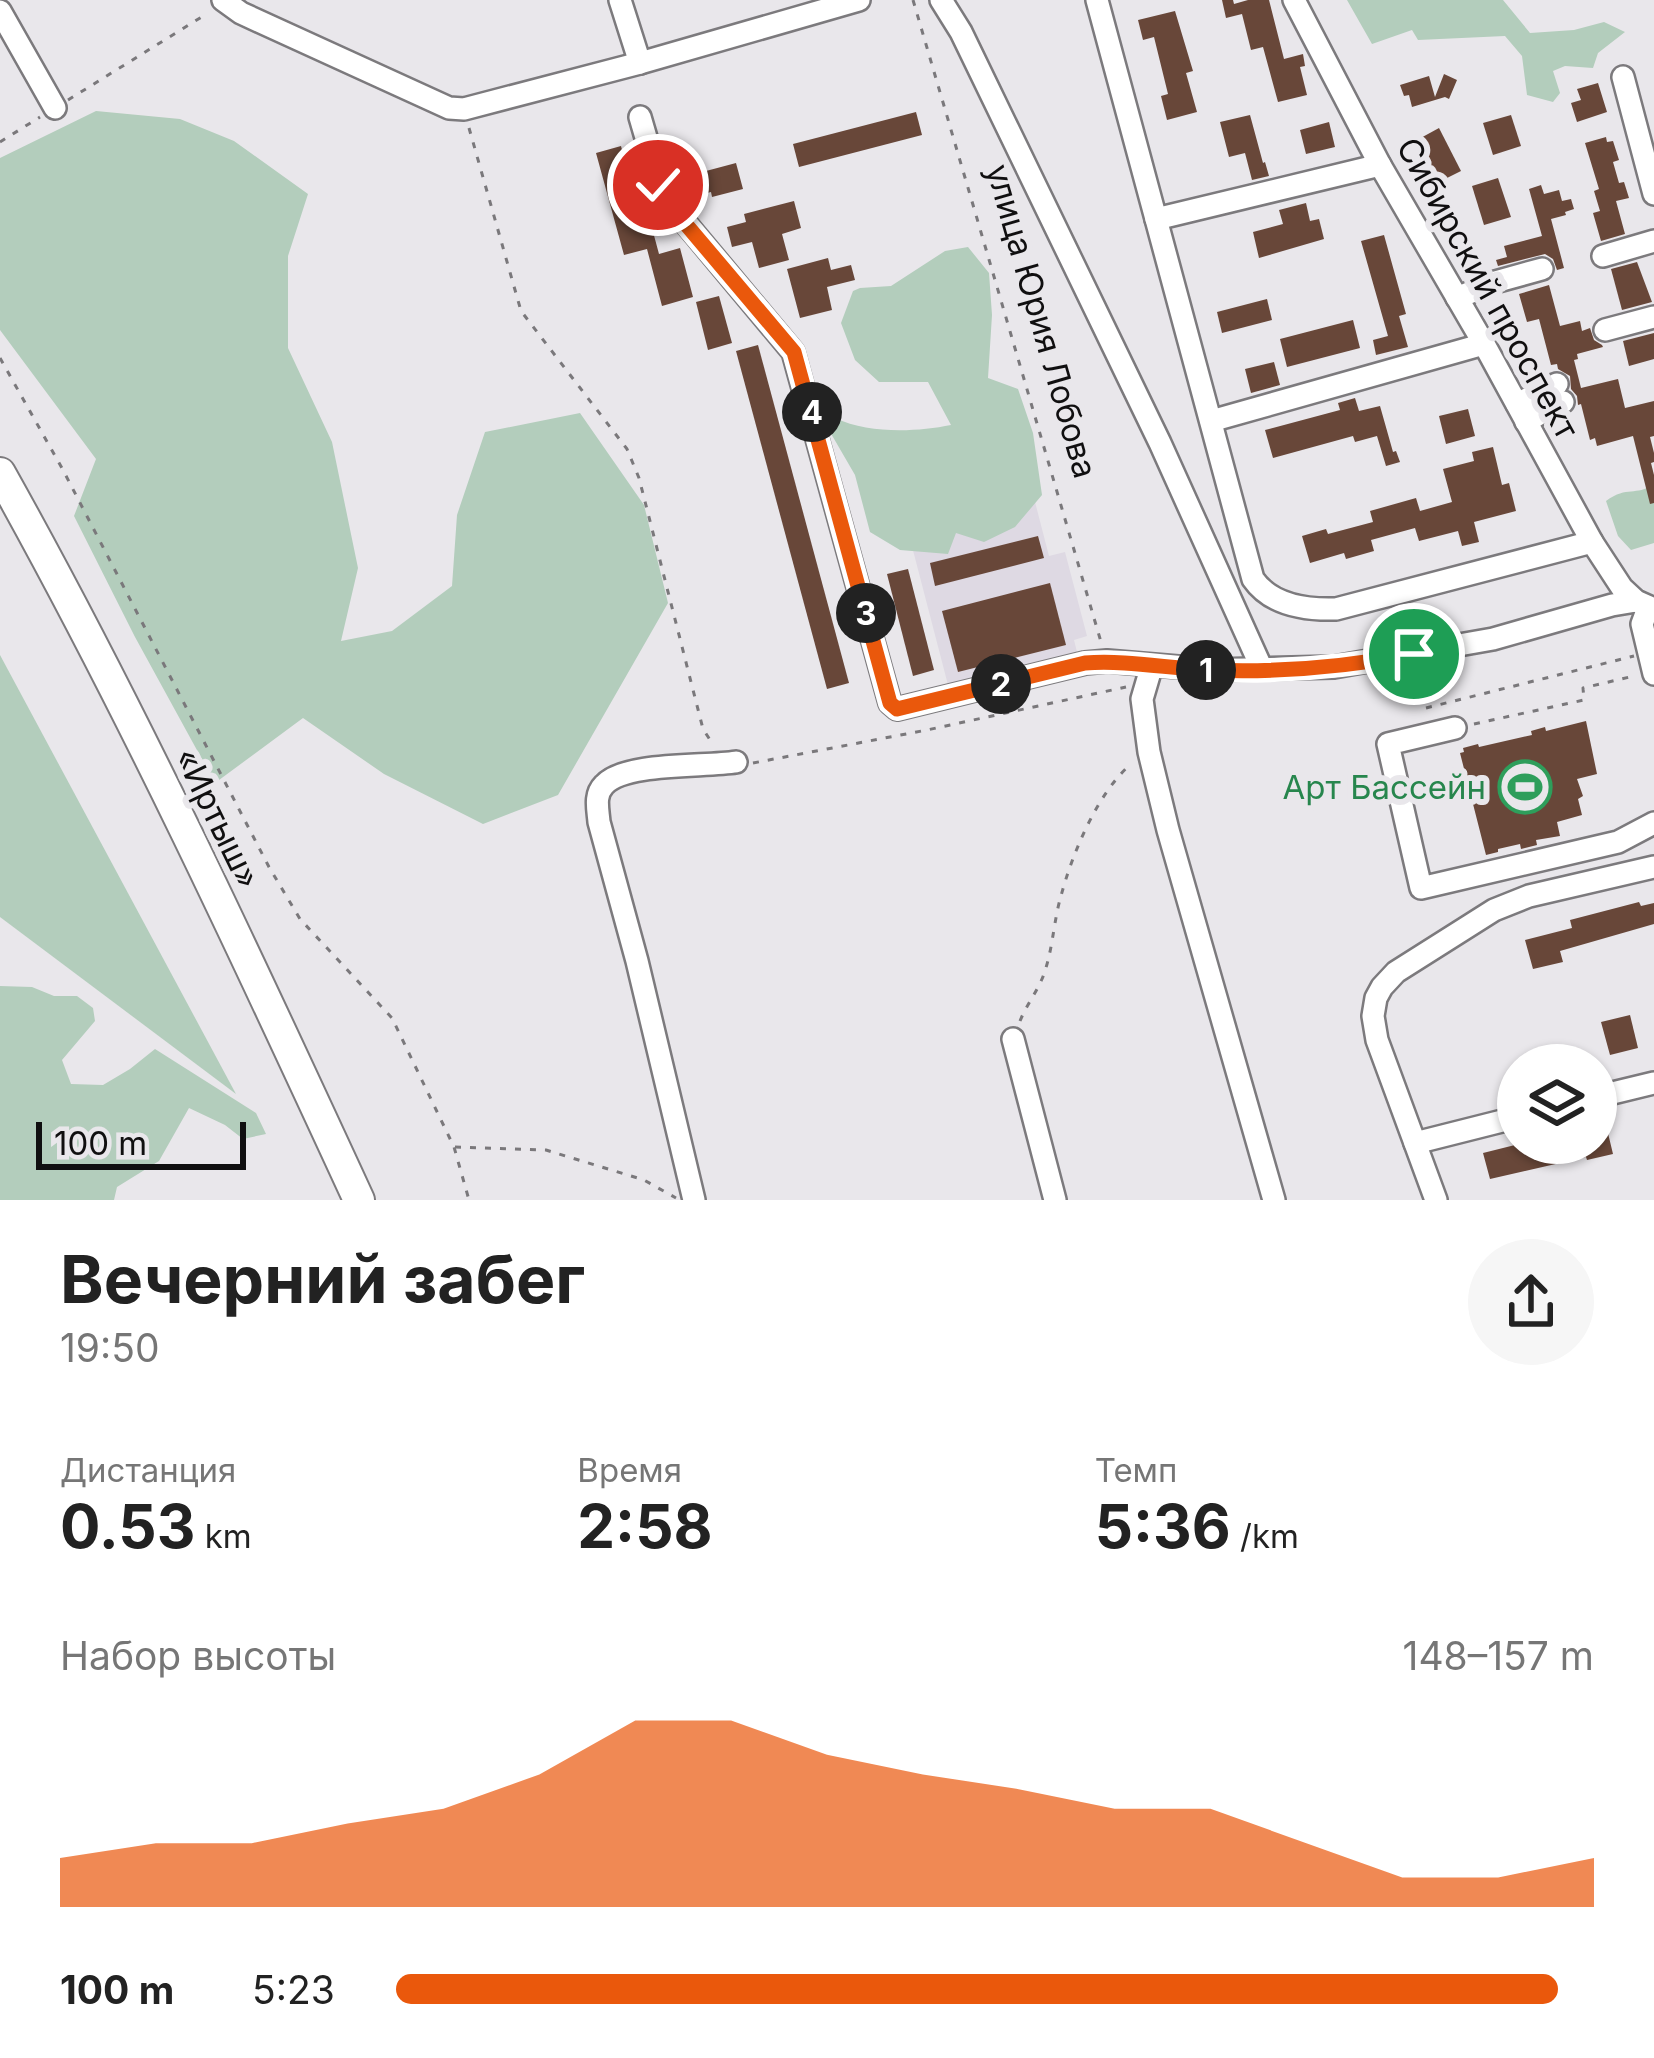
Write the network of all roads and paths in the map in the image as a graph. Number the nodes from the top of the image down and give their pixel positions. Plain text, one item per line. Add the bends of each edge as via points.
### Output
1 (620, 0) edge
2 (859, 0) edge
3 (913, 0) edge
4 (941, 0) edge
5 (1097, 0) edge
6 (1294, 0) edge
7 (224, 2) edge
8 (0, 11) edge
9 (640, 63) junction
10 (1623, 77) dead end
11 (55, 108) junction
12 (464, 109) junction
13 (640, 117) dead end
14 (0, 142) edge
15 (1380, 165) junction
16 (1654, 194) edge
17 (1156, 219) junction
18 (1654, 241) edge
19 (1603, 256) dead end
20 (1542, 269) dead end
21 (1457, 298) junction
22 (1654, 317) edge
23 (1605, 330) dead end
24 (1484, 344) junction
25 (0, 358) edge
26 (1560, 393) dead end
27 (1521, 413) junction
28 (1210, 421) junction
29 (0, 473) edge
30 (1592, 542) junction
31 (1646, 606) edge
32 (1107, 661) junction
33 (1262, 669) junction
34 (1149, 674) junction
35 (1654, 674) edge
36 (1426, 708) dead end
37 (1455, 728) joint
38 (1149, 752) junction
39 (727, 757) junction
40 (1654, 823) edge
41 (1654, 867) edge
42 (1013, 1039) joint
43 (1654, 1083) edge
44 (1617, 1092) edge
45 (1497, 1122) edge
46 (1415, 1143) junction
47 (454, 1147) junction
48 (359, 1200) edge
49 (469, 1200) edge
50 (679, 1200) edge
51 (694, 1200) edge
52 (1055, 1200) edge
53 (1274, 1200) edge
54 (1436, 1200) edge

1 - 9 street
2 - 9 street
3 - 32 path, улица Юрия Лобова
4 - 33 street
5 - 17 street
6 - 15 street, Сибирский проспект
7 - 11 path
7 - 12 street
8 - 11 street
9 - 12 street
10 - 16 street
11 - 14 path
12 - 39 path via 521,311 627,449 639,478 704,729
13 - 32 street via 662,196 794,352 890,703 909,707
15 - 17 street
15 - 21 street, Сибирский проспект
17 - 28 street
18 - 19 street
20 - 21 street
21 - 24 street, Сибирский проспект
22 - 23 street
24 - 27 street, Сибирский проспект
24 - 28 street
25 - 47 path via 269,867 300,919 392,1018
26 - 27 street
27 - 30 street, Сибирский проспект
28 - 30 street via 1253,579 1284,602 1336,609
29 - 48 highway, «Иртыш» via 207,873
30 - 31 street, Сибирский проспект via 1622,588
31 - 33 street via 1612,605 1377,661
31 - 35 street via 1642,624
32 - 34 street
33 - 34 street
34 - 38 street via 1142,713
34 - 39 path via 783,759 750,764
36 - 37 path via 1639,654 1638,675 1583,688 1584,700
37 - 40 street via 1388,744 1421,888 1618,842
38 - 42 path via 1116,777 1094,814 1060,896 1042,980
38 - 53 street
39 - 51 street via 707,766 622,772 596,799
41 - 46 street via 1528,896 1396,972 1373,1016
42 - 52 street
43 - 44 street
45 - 46 street
46 - 54 street
47 - 49 path
47 - 50 path via 545,1150 644,1180

